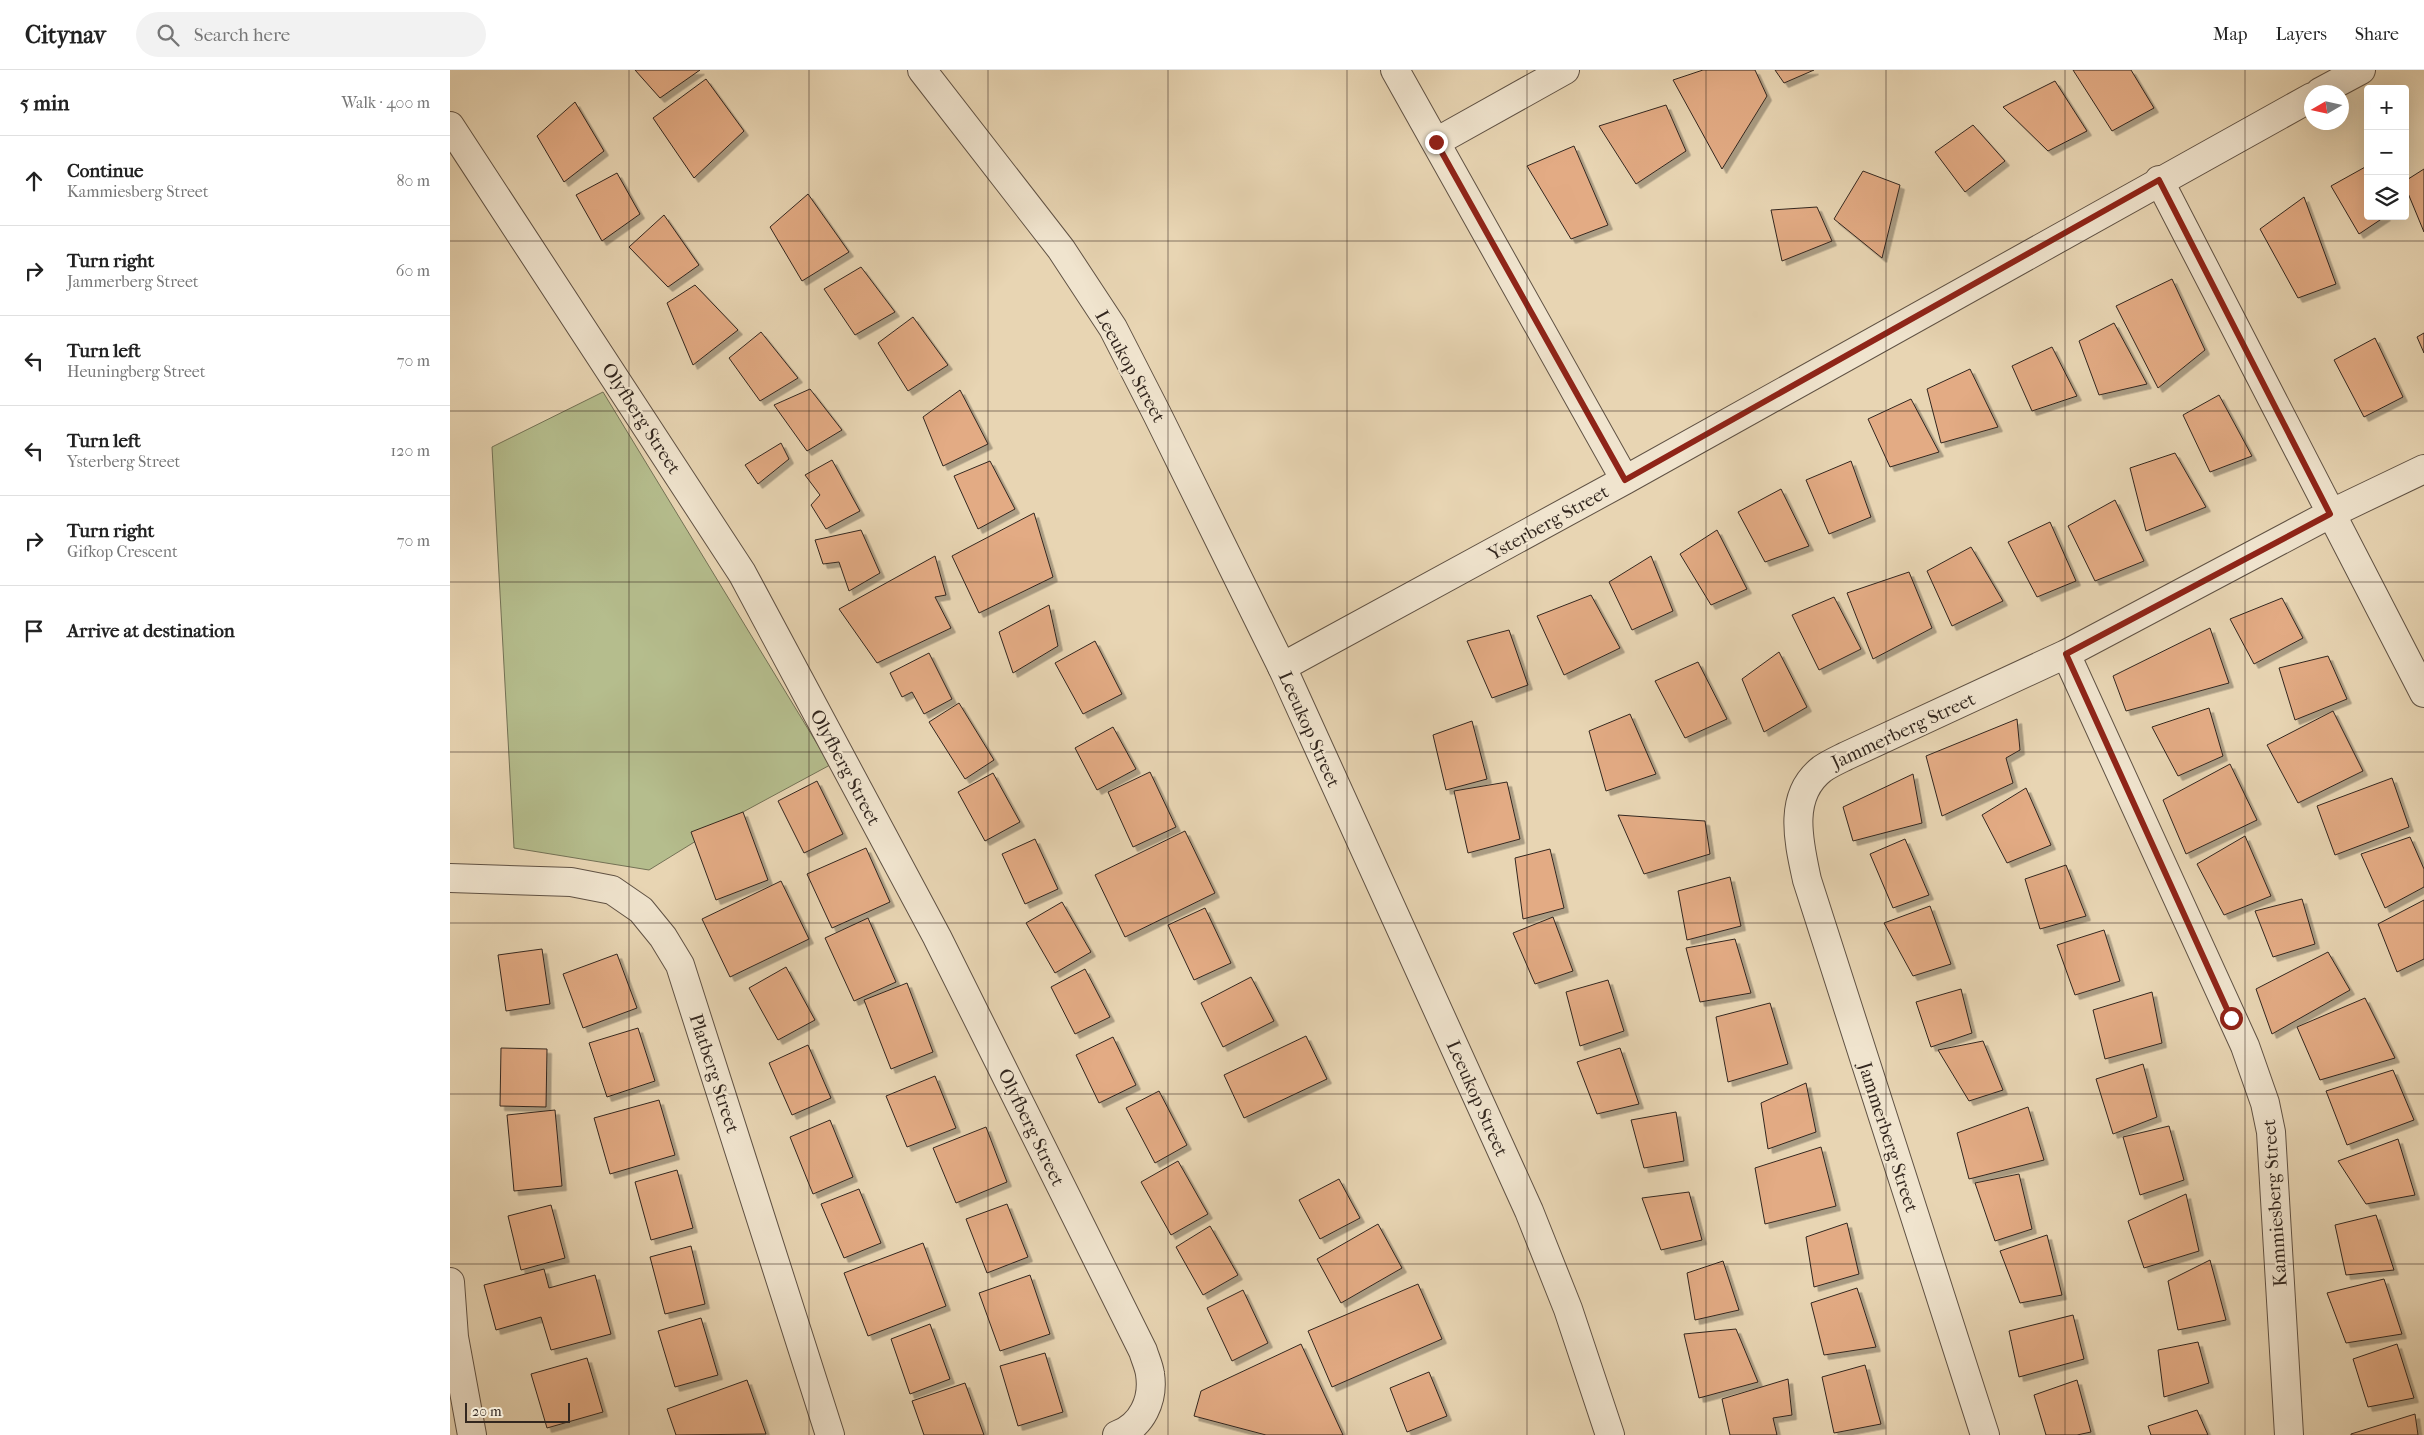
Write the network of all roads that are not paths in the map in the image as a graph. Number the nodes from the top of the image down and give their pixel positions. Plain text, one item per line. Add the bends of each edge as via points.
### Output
1 (922, 70) edge
2 (1395, 70) edge
3 (1565, 70) edge
4 (2361, 70) edge
5 (2333, 85) edge
6 (2304, 101) edge
7 (453, 139) edge
8 (1436, 142) junction
9 (2159, 180) junction
10 (2424, 469) edge
11 (1625, 480) junction
12 (2330, 514) junction
13 (2066, 654) junction
14 (1282, 666) junction
15 (2424, 694) edge
16 (450, 878) edge
17 (450, 1282) edge
18 (472, 1435) edge
19 (830, 1435) edge
20 (1117, 1435) edge
21 (1610, 1435) edge
22 (1985, 1435) edge
23 (2289, 1435) edge

1 - 14 street, Leeukop Street via 1062,249 1112,328
2 - 8 street
3 - 8 street
4 - 5 street
6 - 9 street, Ysterberg Street
7 - 20 street, Olyfberg Street via 742,573 937,937 1143,1351 1150,1374 1150,1392 1144,1413 1131,1430
8 - 11 street
9 - 11 street, Ysterberg Street
9 - 12 street
10 - 12 street, Jammerberg Street
11 - 14 street, Ysterberg Street
12 - 13 street, Jammerberg Street
12 - 15 street
13 - 22 street, Jammerberg Street via 1822,768 1809,782 1799,806 1798,839 1807,880
13 - 23 street, Kammiesberg Street via 2245,1046 2265,1103 2271,1132
14 - 21 street, Leeukop Street via 1543,1244
16 - 19 street, Platberg Street via 571,882 612,890 642,910 663,937 680,965
17 - 18 street via 454,1337

